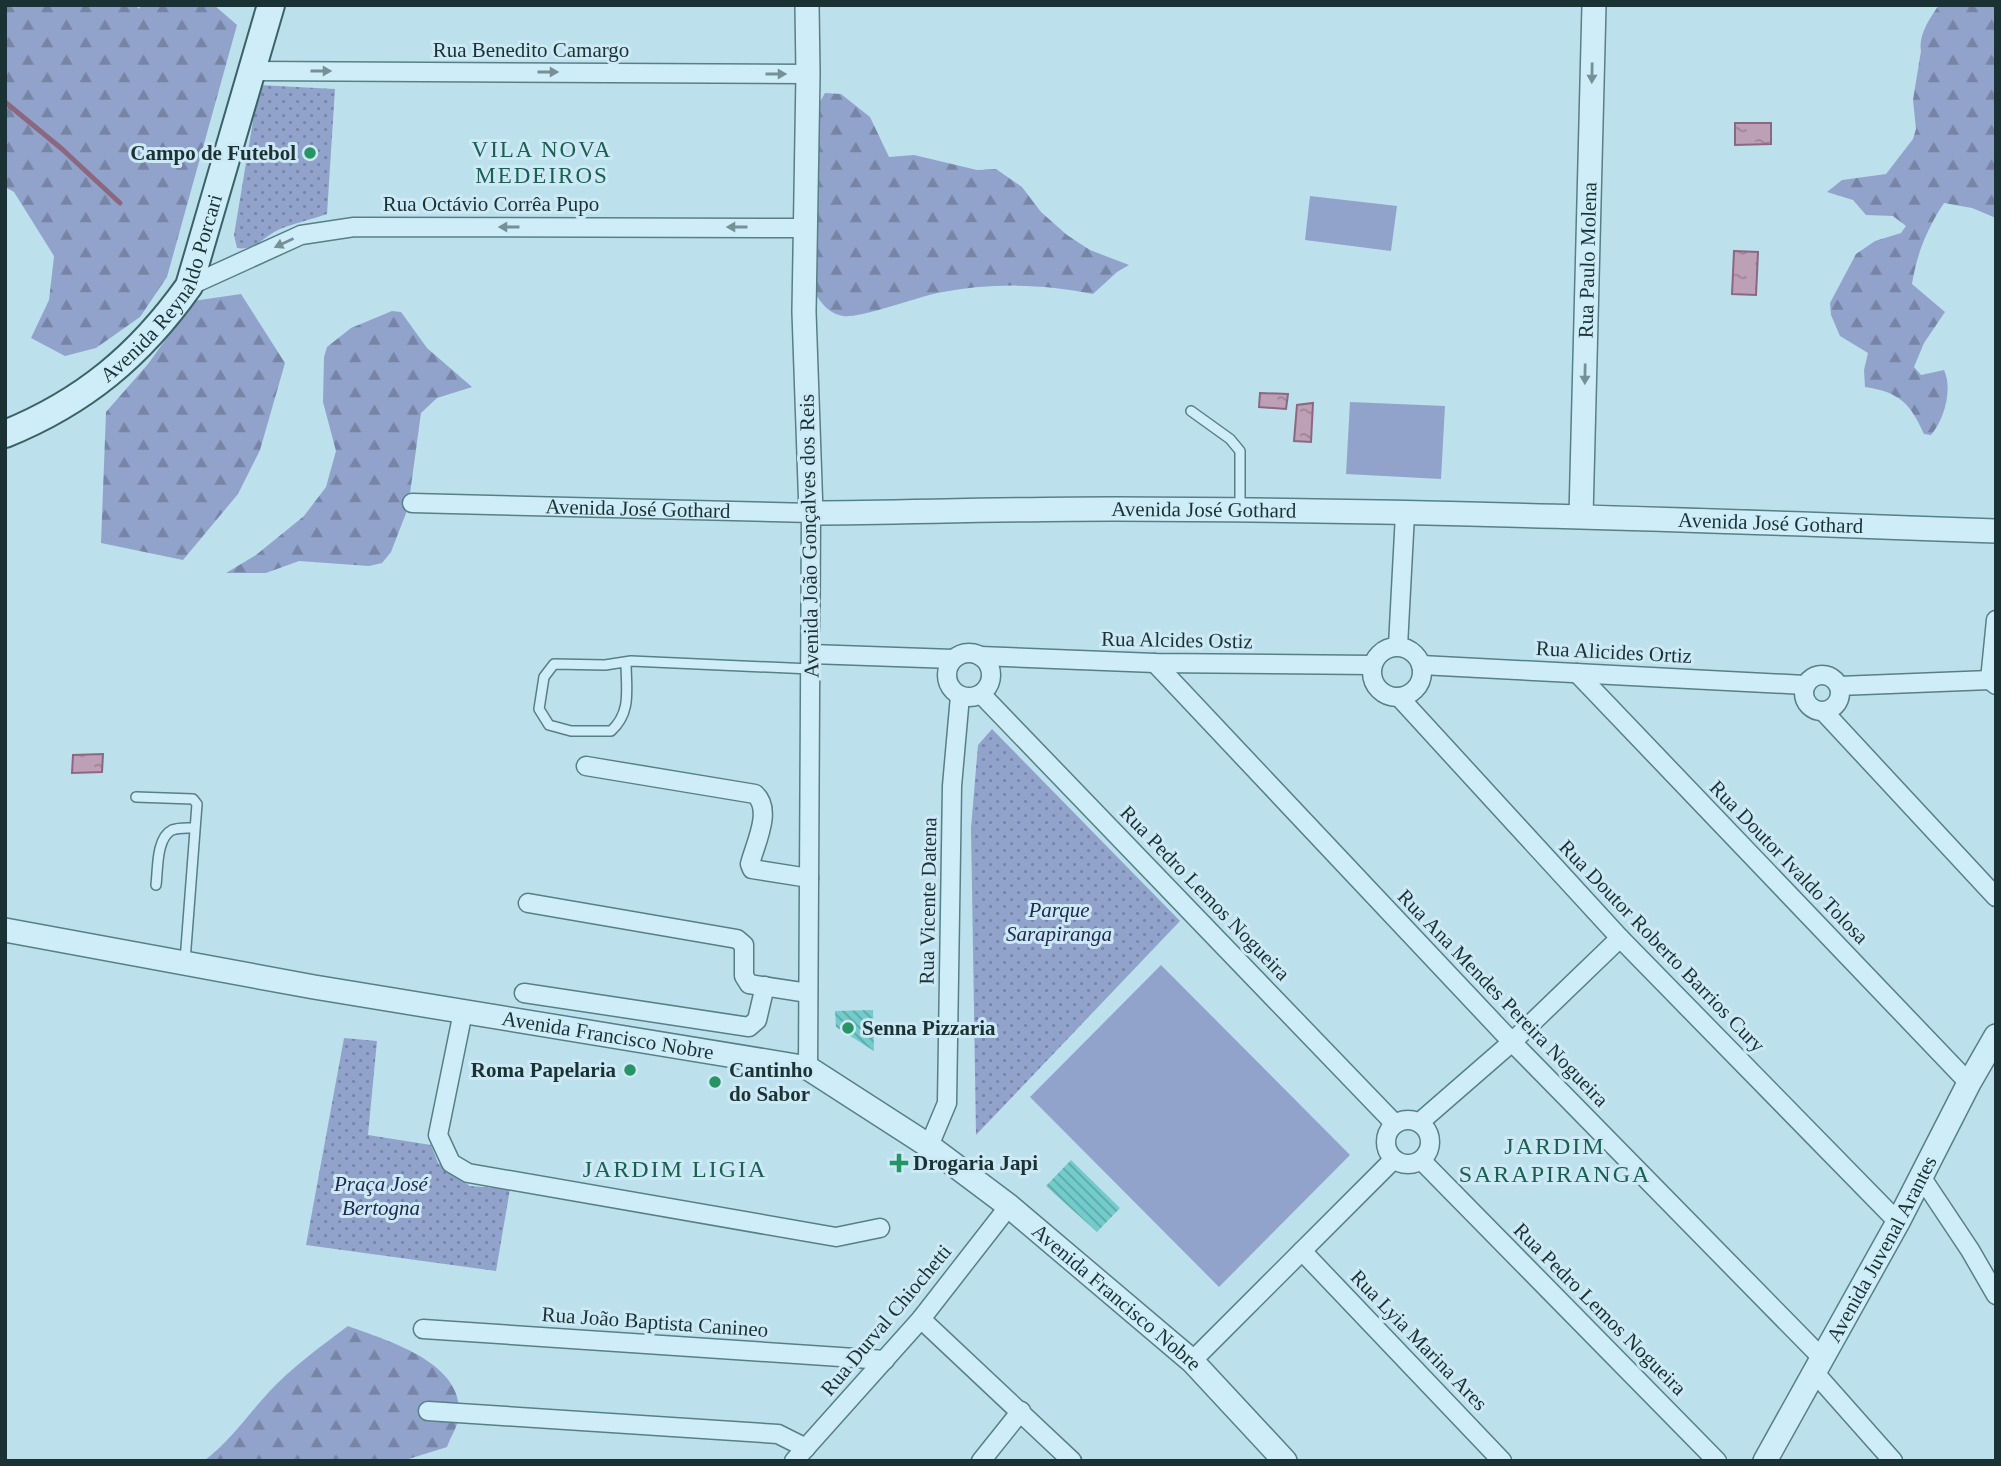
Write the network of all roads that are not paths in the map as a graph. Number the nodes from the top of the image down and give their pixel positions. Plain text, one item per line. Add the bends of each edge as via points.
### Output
1 (271, 5) edge
2 (807, 5) edge
3 (1594, 5) edge
4 (253, 71) junction
5 (808, 74) junction
6 (805, 228) junction
7 (190, 286) junction
8 (1191, 411) dead end
9 (5, 434) edge
10 (412, 503) dead end
11 (1240, 511) junction
12 (811, 513) junction
13 (1405, 514) junction
14 (1581, 516) junction
15 (1996, 531) edge
16 (1996, 620) edge
17 (1398, 646) junction
18 (981, 656) junction
19 (953, 659) junction
20 (626, 662) junction
21 (811, 662) junction
22 (1155, 663) junction
23 (1372, 665) junction
24 (1421, 665) junction
25 (1577, 673) junction
26 (1993, 682) edge
27 (1805, 685) junction
28 (1839, 686) junction
29 (981, 694) junction
30 (960, 696) junction
31 (1399, 697) junction
32 (1824, 712) junction
33 (586, 766) dead end
34 (136, 797) dead end
35 (195, 828) junction
36 (809, 878) junction
37 (156, 885) dead end
38 (1996, 897) edge
39 (528, 903) dead end
40 (5, 930) edge
41 (1619, 938) junction
42 (185, 963) junction
43 (765, 986) junction
44 (524, 993) dead end
45 (808, 993) junction
46 (463, 1012) junction
47 (1996, 1036) edge
48 (1512, 1042) junction
49 (808, 1068) junction
50 (1969, 1083) junction
51 (1420, 1122) junction
52 (1395, 1124) junction
53 (929, 1146) junction
54 (1394, 1159) junction
55 (1421, 1160) junction
56 (1922, 1178) junction
57 (1009, 1206) junction
58 (1898, 1222) junction
59 (880, 1228) dead end
60 (1303, 1251) junction
61 (1996, 1295) edge
62 (921, 1319) junction
63 (423, 1329) dead end
64 (885, 1360) junction
65 (1192, 1362) junction
66 (1819, 1366) junction
67 (428, 1411) dead end
68 (1021, 1411) junction
69 (800, 1454) edge
70 (981, 1461) edge
71 (1072, 1461) edge
72 (1285, 1461) edge
73 (1502, 1461) edge
74 (1717, 1461) edge
75 (1765, 1461) edge
76 (1893, 1461) edge

1 - 4 main road, Avenida Reynaldo Porcari
2 - 5 street, Avenida João Gonçalves dos Reis
3 -> 14 street, Rua Paulo Molena
4 -> 5 street, Rua Benedito Camargo
4 - 7 main road, Avenida Reynaldo Porcari
5 - 6 street, Avenida João Gonçalves dos Reis
6 -> 7 street, Rua Octávio Corrêa Pupo via 354,227 301,235
6 - 12 street, Avenida João Gonçalves dos Reis
7 - 9 main road, Avenida Reynaldo Porcari via 163,323 87,392
8 - 11 lane via 1230,439 1240,452
10 - 12 street, Avenida José Gothard
11 - 12 street, Avenida José Gothard
11 - 13 street, Avenida José Gothard
12 - 21 street, Avenida João Gonçalves dos Reis
13 - 14 street, Avenida José Gothard
13 - 17 street
14 - 15 street, Avenida José Gothard
16 - 26 street
17 - 23 street via 1382,651
17 - 24 street via 1413,652
18 - 19 street via 967,653
18 - 22 street, Rua Alcides Ostiz
18 - 29 street via 991,675
19 - 21 street
19 - 30 street via 946,679
20 - 20 lane via 554,664 544,677 539,709 550,724 571,731 611,731 626,709
20 - 21 lane
21 - 36 street, Avenida João Gonçalves dos Reis
22 - 23 street, Rua Alcides Ostiz
22 - 48 street, Rua Ana Mendes Pereira Nogueira
23 - 31 street via 1378,688
24 - 25 street, Rua Alicides Ortiz
24 - 31 street via 1420,682
25 - 27 street, Rua Alicides Ortiz
25 - 50 street, Rua Doutor Ivaldo Tolosa
26 - 28 street
27 - 28 street via 1814,676 1826,675
27 - 32 street via 1806,702
28 - 32 street via 1838,702
29 - 30 street
29 - 52 street, Rua Pedro Lemos Nogueira
30 - 53 street, Rua Vicente Datena via 952,786 947,1103
31 - 41 street, Rua Doutor Roberto Barrios Cury
32 - 38 street
33 - 36 street via 755,794 764,810 752,869
34 - 35 lane via 193,799 197,804
35 - 37 lane via 167,835
35 - 42 lane
36 - 45 street, Avenida João Gonçalves dos Reis
39 - 43 street via 737,939 744,945 744,976 749,984
40 - 42 street, Avenida Francisco Nobre
41 - 48 street
41 - 58 street, Rua Doutor Roberto Barrios Cury
42 - 46 street, Avenida Francisco Nobre
43 - 44 street via 757,1020 749,1027
43 - 45 street
45 - 49 street, Avenida João Gonçalves dos Reis
46 - 49 street, Avenida Francisco Nobre
46 - 59 street via 438,1135 451,1163 468,1173 836,1237
47 - 50 street, Avenida Juvenal Arantes
48 - 51 street
48 - 66 street, Rua Ana Mendes Pereira Nogueira
49 - 53 street, Avenida Francisco Nobre
50 - 56 street, Avenida Juvenal Arantes
51 - 52 street via 1405,1119
51 - 55 street via 1430,1141
52 - 54 street via 1386,1139
53 - 57 street, Avenida Francisco Nobre
54 - 55 street via 1407,1164
54 - 60 street
55 - 74 street, Rua Pedro Lemos Nogueira
56 - 58 street, Avenida Juvenal Arantes
56 - 61 street
57 - 62 street, Rua Durval Chiochetti
57 - 65 street, Avenida Francisco Nobre
58 - 66 street, Avenida Juvenal Arantes
60 - 65 street
60 - 73 street, Rua Lyia Marina Ares
62 - 64 street, Rua Durval Chiochetti
62 - 68 street
63 - 64 street, Rua João Baptista Canineo
64 - 69 street, Rua Durval Chiochetti
65 - 72 street, Avenida Francisco Nobre
66 - 75 street, Avenida Juvenal Arantes
66 - 76 street, Rua Ana Mendes Pereira Nogueira
67 - 69 street via 778,1434
68 - 70 street
68 - 71 street

